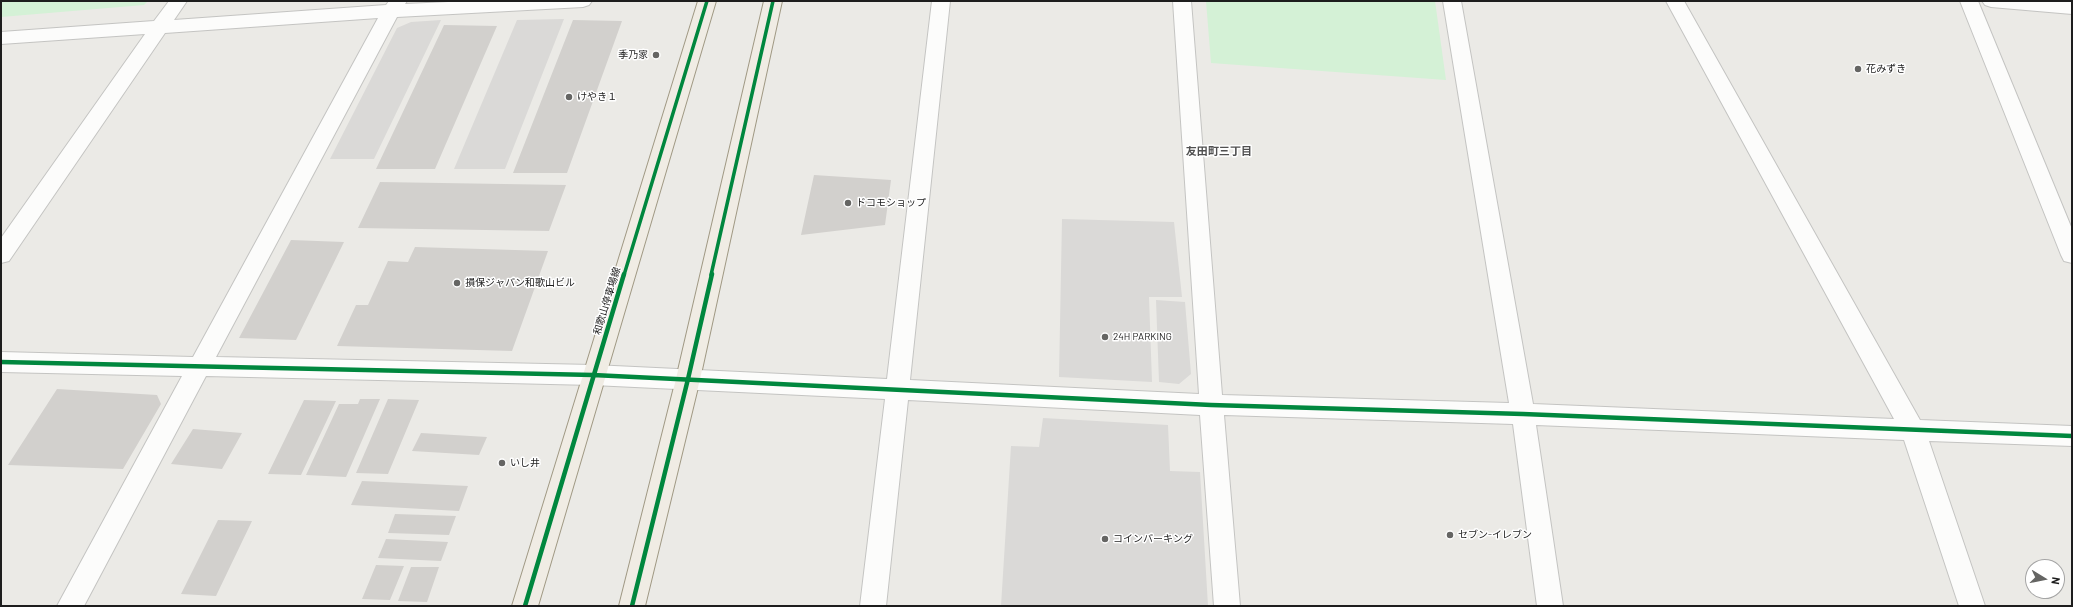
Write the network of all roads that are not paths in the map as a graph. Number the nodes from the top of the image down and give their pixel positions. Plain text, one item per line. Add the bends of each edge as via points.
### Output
1 (178, 1) edge
2 (583, 1) edge
3 (708, 1) edge
4 (773, 1) edge
5 (941, 1) edge
6 (1182, 1) edge
7 (1452, 1) edge
8 (1675, 1) edge
9 (1969, 1) edge
10 (1991, 1) edge
11 (394, 6) edge
12 (2072, 8) edge
13 (160, 26) junction
14 (1, 38) edge
15 (1, 255) edge
16 (2072, 255) edge
17 (1, 362) edge
18 (199, 366) junction
19 (593, 375) junction
20 (688, 379) junction
21 (898, 389) junction
22 (1211, 405) junction
23 (1523, 414) junction
24 (1913, 430) junction
25 (2072, 436) edge
26 (70, 606) edge
27 (525, 606) edge
28 (632, 606) edge
29 (873, 606) edge
30 (1227, 606) edge
31 (1550, 606) edge
32 (1972, 606) edge

1 - 13 street
2 - 11 street
3 - 19 main road, 和歌山停車場線
4 - 20 main road
5 - 21 street
6 - 22 street
7 - 23 street
8 - 24 street
9 - 16 street
10 - 12 street
11 - 13 street
11 - 18 street
13 - 14 street
13 - 15 street
17 - 18 street
18 - 19 street
18 - 26 street
19 - 20 street
19 - 27 main road, 和歌山停車場線
20 - 21 street
20 - 28 main road
21 - 22 street
21 - 29 street
22 - 23 street
22 - 30 street
23 - 24 street
23 - 31 street
24 - 25 street
24 - 32 street

